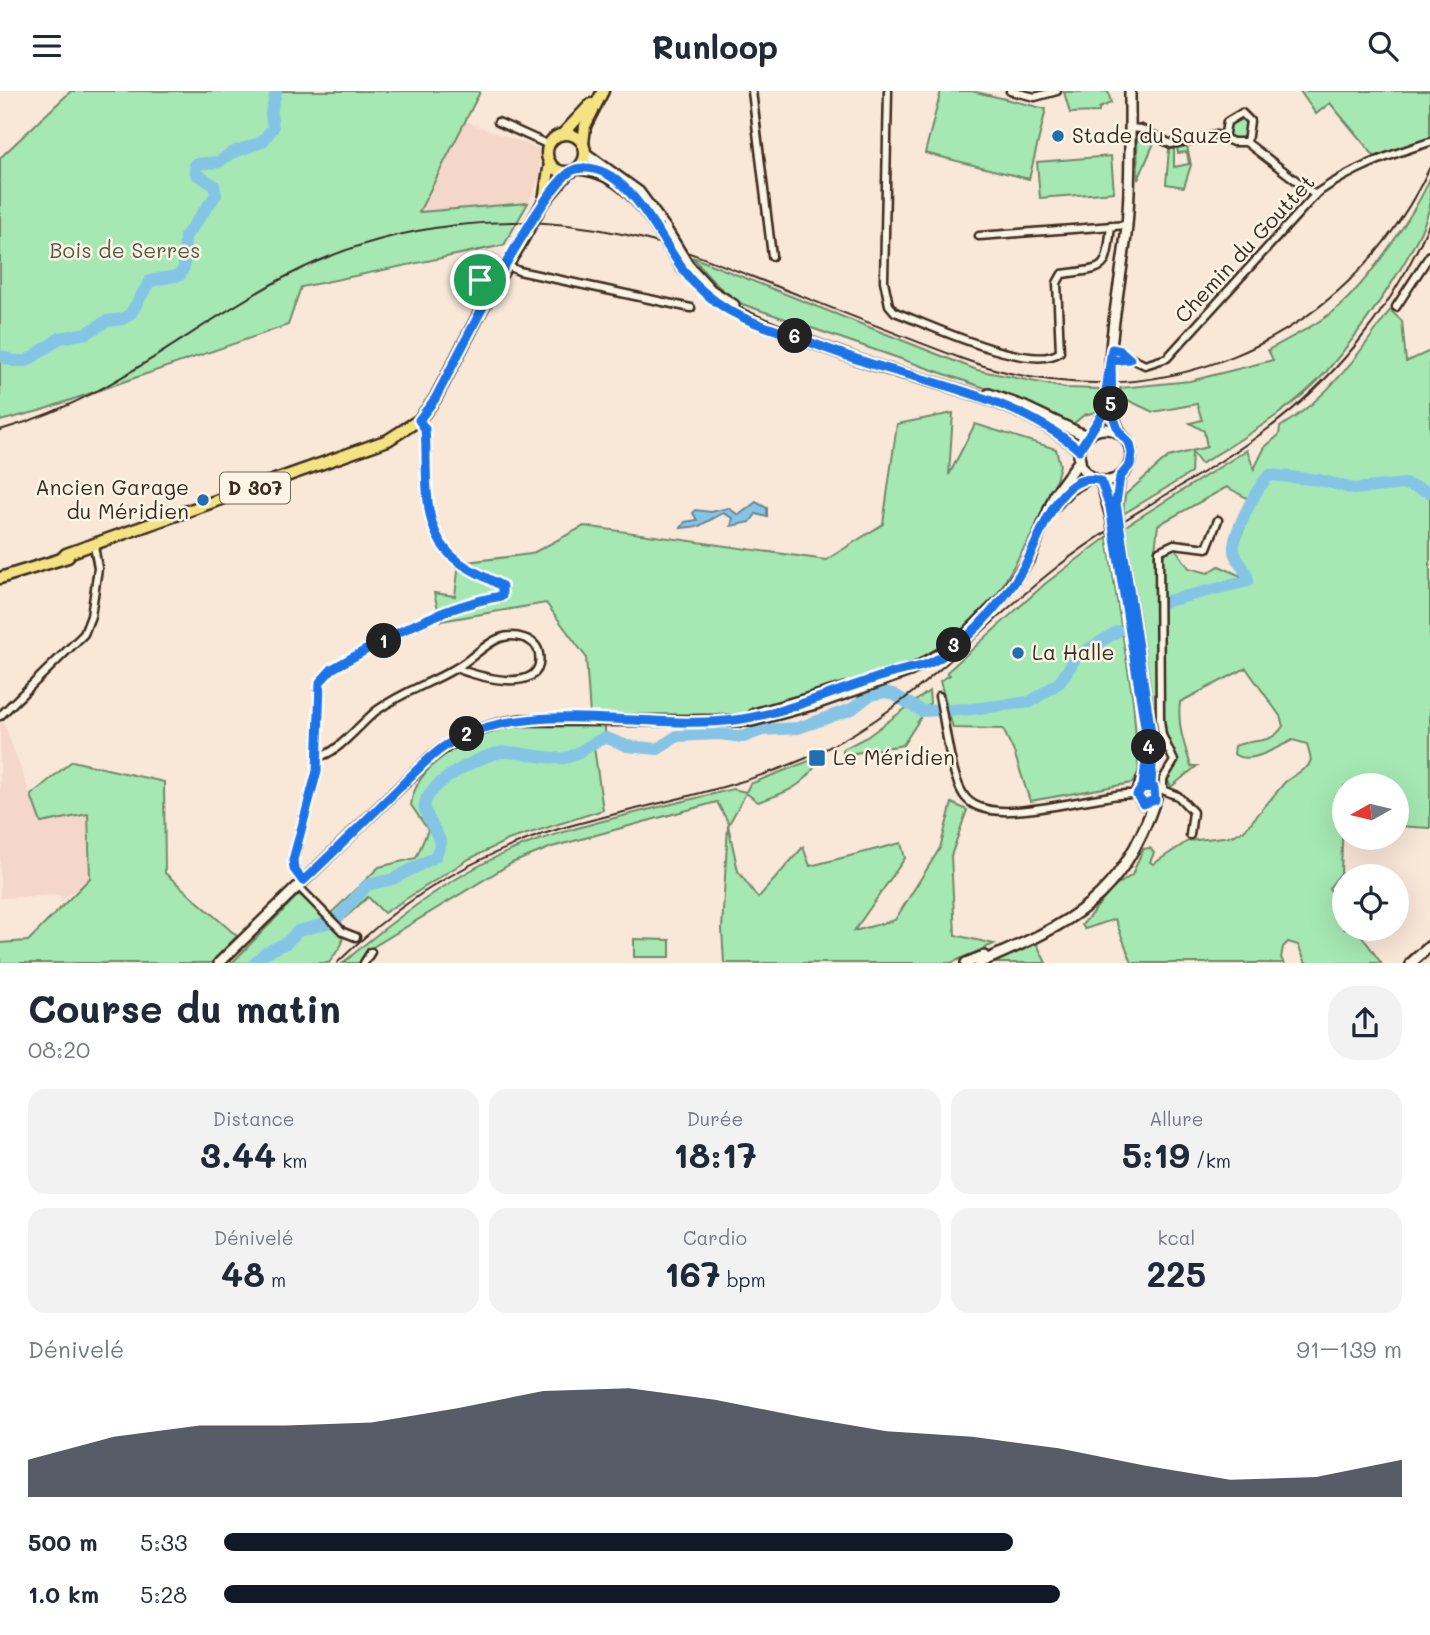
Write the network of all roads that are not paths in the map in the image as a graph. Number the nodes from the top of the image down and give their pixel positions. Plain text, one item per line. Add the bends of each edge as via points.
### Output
1 (600, 91) edge
2 (752, 91) edge
3 (887, 91) edge
4 (1010, 91) edge
5 (1057, 91) edge
6 (1130, 91) edge
7 (498, 122) dead end
8 (1130, 128) junction
9 (563, 134) junction
10 (1224, 138) junction
11 (1247, 142) junction
12 (1430, 142) edge
13 (549, 145) junction
14 (584, 148) junction
15 (550, 163) junction
16 (573, 170) junction
17 (1315, 195) junction
18 (543, 203) junction
19 (1111, 225) junction
20 (1127, 225) junction
21 (661, 228) junction
22 (979, 236) dead end
23 (1430, 255) edge
24 (772, 256) dead end
25 (508, 264) junction
26 (685, 267) junction
27 (498, 278) junction
28 (484, 305) junction
29 (1396, 307) dead end
30 (691, 308) dead end
31 (1112, 349) junction
32 (1130, 359) junction
33 (1110, 366) junction
34 (419, 420) junction
35 (1119, 432) junction
36 (1090, 434) junction
37 (1079, 455) junction
38 (1120, 477) junction
39 (1096, 479) junction
40 (1115, 520) junction
41 (1218, 520) dead end
42 (1043, 525) junction
43 (90, 547) junction
44 (0, 578) edge
45 (456, 668) junction
46 (939, 696) dead end
47 (0, 716) edge
48 (319, 756) junction
49 (1150, 789) junction
50 (1148, 803) junction
51 (1190, 835) dead end
52 (301, 884) junction
53 (356, 937) dead end
54 (1430, 946) edge
55 (371, 952) dead end
56 (219, 963) edge
57 (364, 963) edge
58 (966, 963) edge
59 (979, 963) edge
60 (1411, 963) edge

1 - 9 main road
1 - 14 main road via 585,126
2 - 24 street
3 - 19 street via 884,281 889,305 895,311 979,344 1025,357 1053,357 1060,352 1057,282 1062,274 1098,269 1107,261
4 - 5 street via 1035,97
6 - 8 main road
7 - 13 street
8 - 10 street via 1171,144 1217,135
8 - 20 main road
9 - 13 main road
9 - 14 main road via 575,136
10 - 11 street
10 - 11 street via 1227,122 1242,113 1250,121
11 - 17 street
12 - 17 street, Chemin du Gouttet via 1375,160
13 - 15 main road
14 - 16 main road
14 - 21 main road via 639,192
15 - 16 main road via 558,170
15 - 18 main road, D 307
16 - 18 main road
16 - 21 main road via 601,173 622,185
17 - 32 street, Chemin du Gouttet via 1167,358 1145,365
18 - 25 main road, D 307, bridge
19 - 20 street
19 - 22 street
20 - 31 main road
21 - 26 main road, bridge
23 - 29 street
25 - 27 main road, D 307
25 - 30 street
26 - 36 main road via 743,311 1025,407
26 - 37 main road via 708,295 741,317 1020,412
27 - 28 main road, D 307
27 - 28 street via 480,280 476,286 475,293
28 - 34 main road, D 307 via 435,399
31 - 32 street, Chemin du Gouttet
31 - 33 main road
32 - 33 street, Chemin du Gouttet
33 - 35 main road via 1111,409
33 - 36 main road via 1103,413
34 - 43 main road, D 307 via 388,440
34 - 48 street via 425,429 428,511 437,537 459,563 502,586 502,596 445,611 325,674 317,690
35 - 36 main road via 1107,428
35 - 38 main road via 1132,454
36 - 37 main road
37 - 39 main road
37 - 42 main road via 1055,494
38 - 39 main road
38 - 40 main road
39 - 40 main road
39 - 42 main road via 1082,480 1058,500
40 - 49 main road, bridge via 1148,745
41 - 49 street via 1207,548 1174,544 1158,551 1160,720 1174,761
42 - 52 main road via 1024,568 993,608 956,645 918,667 736,720 521,720 484,727 430,758
43 - 44 main road, D 307
43 - 47 street via 98,568 92,616 84,634
45 - 45 street via 501,638 526,638 537,645 540,657 535,671 524,678 499,682
45 - 48 street via 398,695 365,719 331,754
46 - 49 street via 963,796 984,810 998,813
48 - 52 street via 311,803 293,860
49 - 50 main road
49 - 50 main road via 1156,796
49 - 51 street via 1187,803 1193,812
50 - 58 main road via 1129,849 1077,910
50 - 59 main road via 1130,857 1096,900 1060,926
52 - 53 street via 337,926
52 - 56 main road
54 - 60 main road
55 - 57 street

